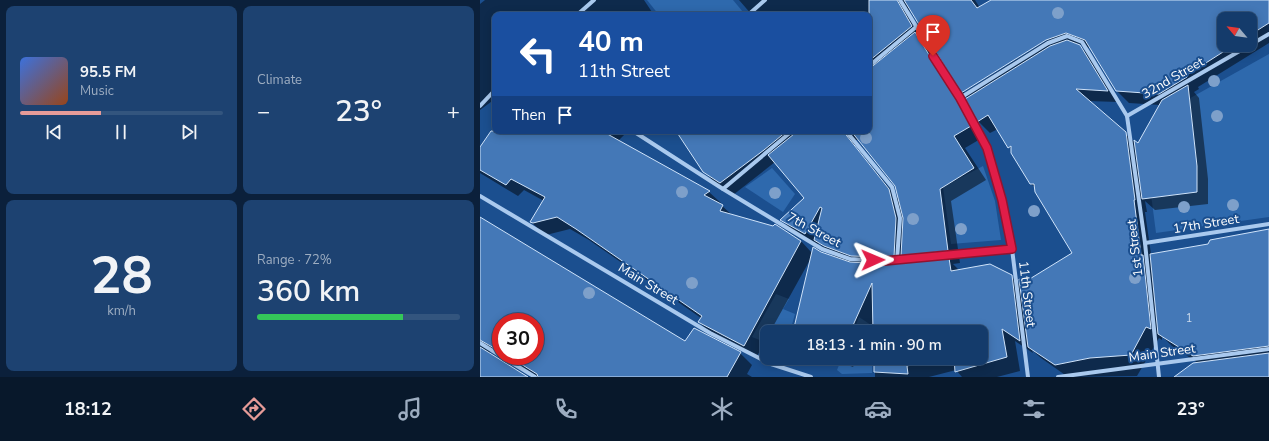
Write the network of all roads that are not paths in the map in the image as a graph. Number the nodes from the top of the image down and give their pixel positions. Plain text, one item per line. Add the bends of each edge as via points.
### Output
1 (594, 0) edge
2 (765, 0) edge
3 (900, 0) edge
4 (580, 12) edge
5 (751, 12) edge
6 (916, 27) junction
7 (1269, 34) edge
8 (1257, 41) edge
9 (1238, 52) edge
10 (872, 64) edge
11 (492, 93) edge
12 (960, 98) junction
13 (480, 106) edge
14 (1127, 116) junction
15 (637, 134) edge
16 (788, 134) edge
17 (848, 134) edge
18 (723, 189) junction
19 (480, 196) edge
20 (1269, 224) edge
21 (1145, 243) junction
22 (1012, 249) junction
23 (897, 260) junction
24 (480, 343) edge
25 (1269, 349) edge
26 (1157, 364) junction
27 (536, 377) edge
28 (811, 377) edge
29 (1028, 377) edge
30 (1058, 377) edge
31 (1159, 377) edge

1 - 4 street
2 - 5 street
3 - 6 street, 11th Street
6 - 10 street
6 - 12 street, 11th Street
7 - 8 street, 32nd Street
9 - 14 street, 32nd Street
11 - 13 street
12 - 14 street via 1048,43 1067,36 1082,42
12 - 22 street, 11th Street via 987,148 1002,200
14 - 21 street, 1st Street
15 - 18 street, 7th Street
16 - 18 street
17 - 23 street via 892,187 900,218
18 - 23 street, 7th Street via 822,249 850,259
19 - 28 street, Main Street via 710,333 771,364
20 - 21 street, 17th Street
21 - 26 street, 1st Street
22 - 23 street, 7th Street
22 - 29 street, 11th Street
24 - 27 street
25 - 26 street, Main Street
26 - 30 street, Main Street
26 - 31 street, 1st Street

